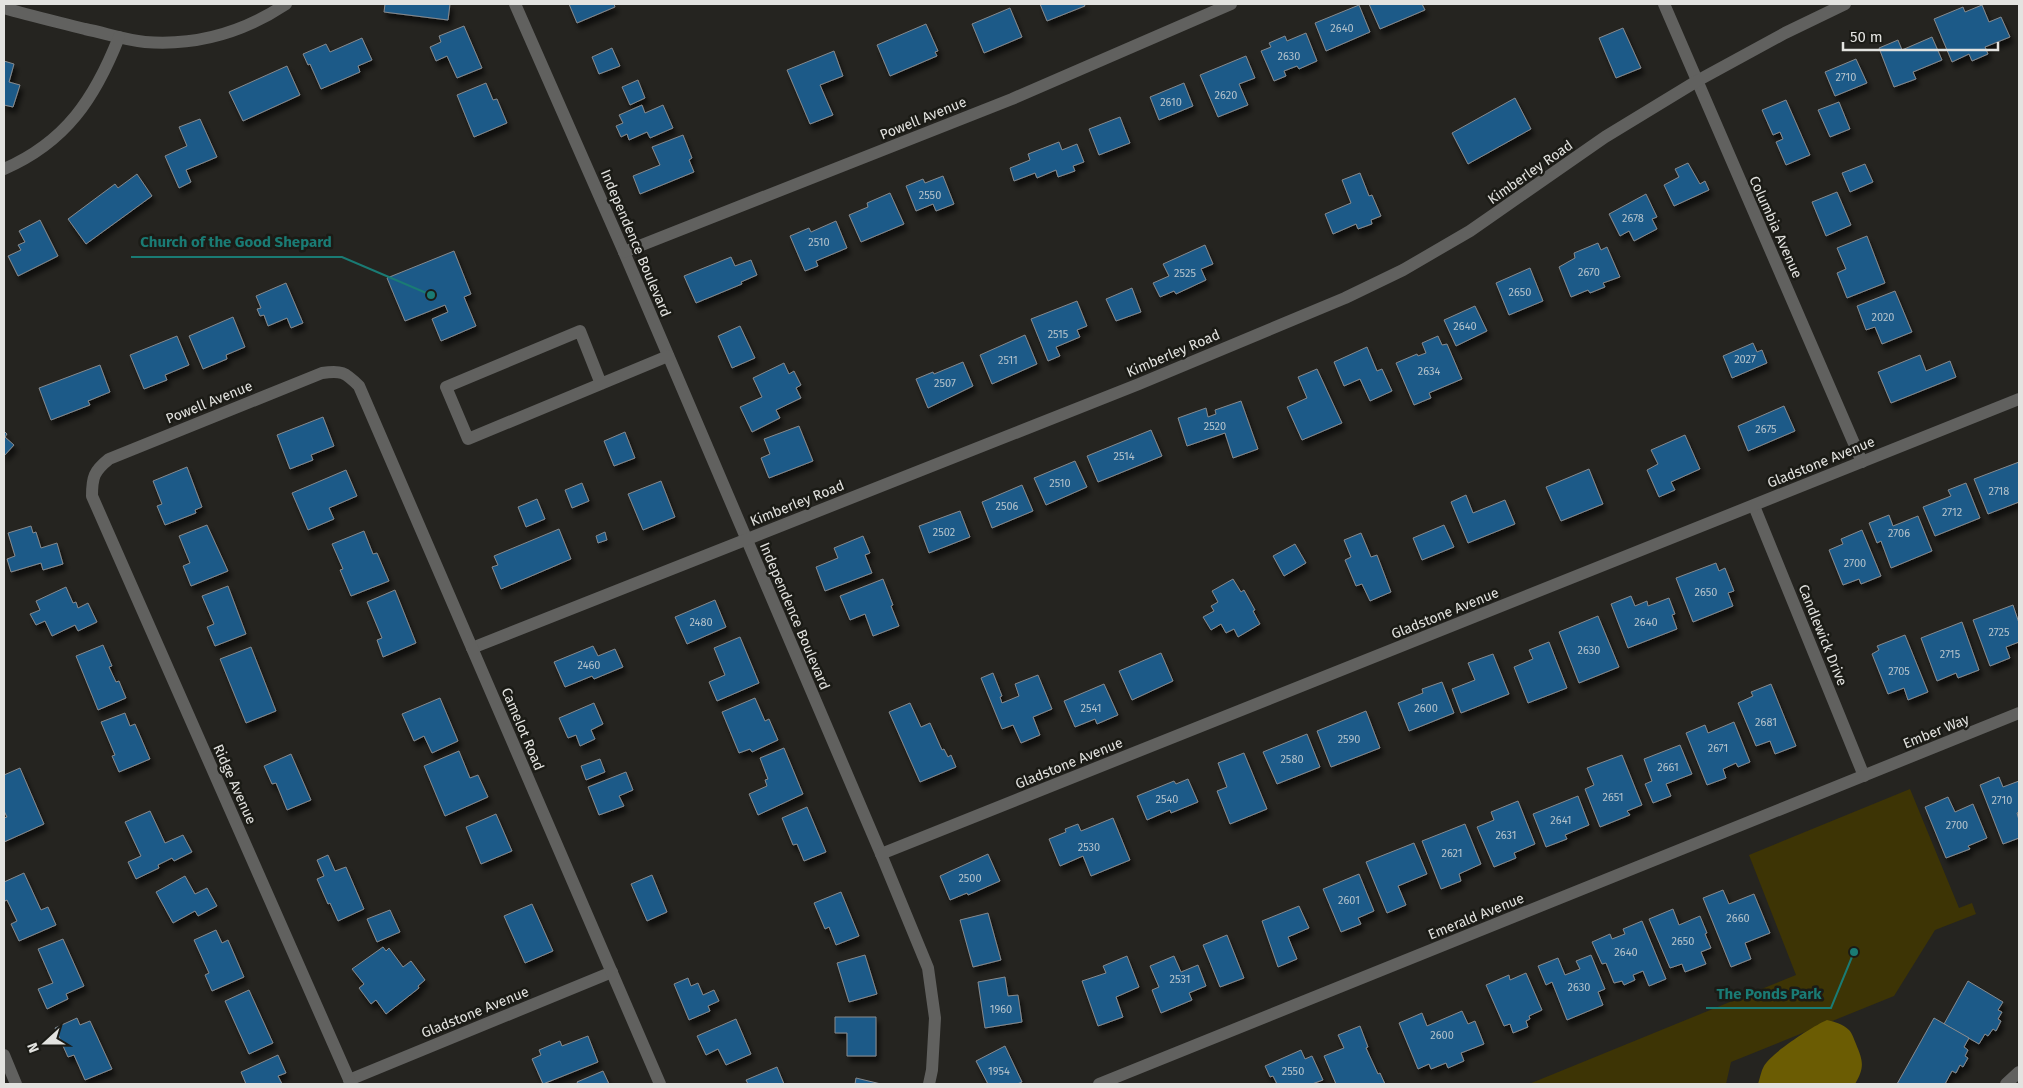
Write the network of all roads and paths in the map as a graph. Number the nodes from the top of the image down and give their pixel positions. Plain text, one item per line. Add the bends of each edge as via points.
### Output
1 (286, 4) edge
2 (515, 4) edge
3 (1231, 4) edge
4 (1664, 4) edge
5 (1845, 4) edge
6 (4, 8) edge
7 (119, 37) junction
8 (1697, 81) junction
9 (4, 169) edge
10 (624, 252) junction
11 (668, 356) junction
12 (602, 384) junction
13 (359, 386) joint
14 (2019, 399) edge
15 (1862, 462) junction
16 (92, 496) joint
17 (1754, 506) junction
18 (746, 539) junction
19 (472, 648) junction
20 (2019, 714) edge
21 (1864, 776) junction
22 (881, 854) junction
23 (612, 972) junction
24 (4, 1055) edge
25 (2019, 1072) edge
26 (350, 1082) edge
27 (16, 1084) edge
28 (660, 1084) edge
29 (929, 1084) edge
30 (1099, 1084) edge
31 (2006, 1084) edge

1 - 7 street via 237,30 203,39 144,42
2 - 10 street, Independence Boulevard
3 - 10 street, Powell Avenue via 1012,99
4 - 8 street, Columbia Avenue
5 - 8 street, Kimberley Road
6 - 7 street
7 - 9 street via 97,87 80,112 37,151
8 - 15 street, Columbia Avenue
8 - 18 street, Kimberley Road via 1605,137 1470,231 1362,290 1140,384
10 - 11 street, Independence Boulevard
11 - 12 street
11 - 18 street, Independence Boulevard
12 - 12 street via 580,331 446,387 468,439
13 - 16 street, Powell Avenue via 347,374 336,371 322,373 109,459 97,468
13 - 19 street, Camelot Road
14 - 15 street, Gladstone Avenue
15 - 17 street, Gladstone Avenue
16 - 26 street, Ridge Avenue
17 - 21 street, Candlewick Drive
17 - 22 street, Gladstone Avenue
18 - 19 street, Kimberley Road
18 - 22 street, Independence Boulevard
19 - 23 street, Camelot Road
20 - 21 street, Ember Way
21 - 30 street, Emerald Avenue
22 - 29 street, Independence Boulevard via 928,968 935,1018
23 - 26 street, Gladstone Avenue
23 - 28 street, Camelot Road
24 - 27 street
25 - 31 street

